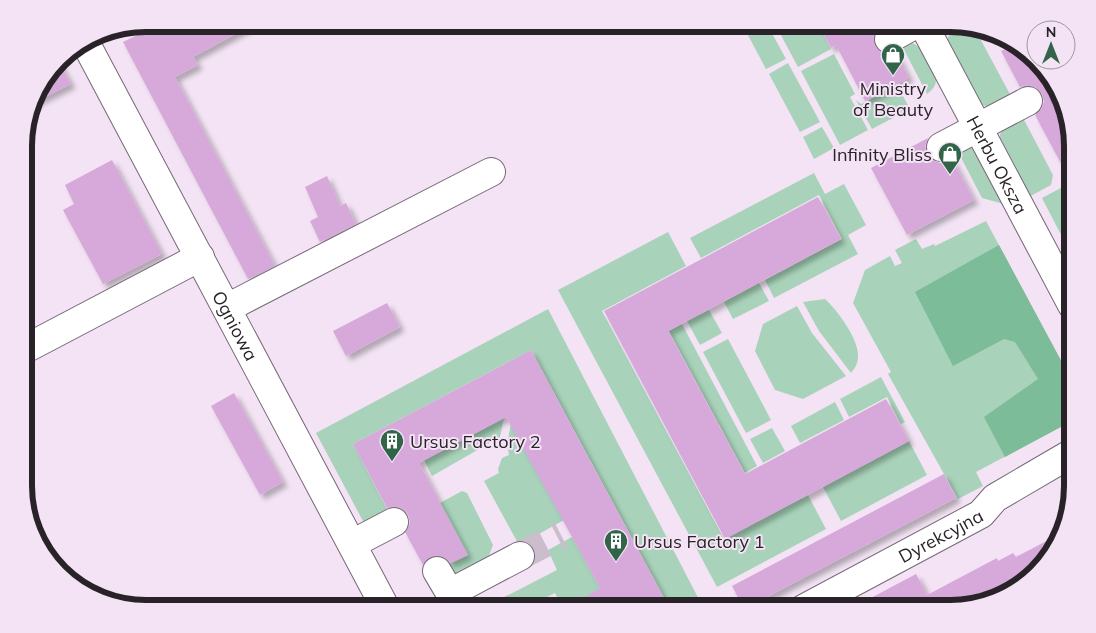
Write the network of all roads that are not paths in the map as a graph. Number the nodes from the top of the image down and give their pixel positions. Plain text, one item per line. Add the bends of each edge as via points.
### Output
1 (909, 32) edge
2 (930, 32) edge
3 (889, 39) dead end
4 (89, 48) edge
5 (1028, 101) dead end
6 (978, 128) junction
7 (941, 147) dead end
8 (491, 172) dead end
9 (200, 257) junction
10 (1063, 288) edge
11 (227, 308) junction
12 (32, 345) edge
13 (1063, 458) edge
14 (394, 522) dead end
15 (352, 544) junction
16 (520, 556) tunnel mouth
17 (449, 591) edge
18 (381, 600) edge
19 (820, 600) edge

1 - 3 street
2 - 6 street, Herbu Oksza
4 - 9 street, Ogniowa
5 - 6 street
6 - 7 street
6 - 10 street, Herbu Oksza
8 - 11 street
9 - 11 street, Ogniowa
9 - 12 street
11 - 15 street, Ogniowa
13 - 19 street, Dyrekcyjna via 995,498 981,514
14 - 15 street
15 - 18 street, Ogniowa
16 - 17 street

